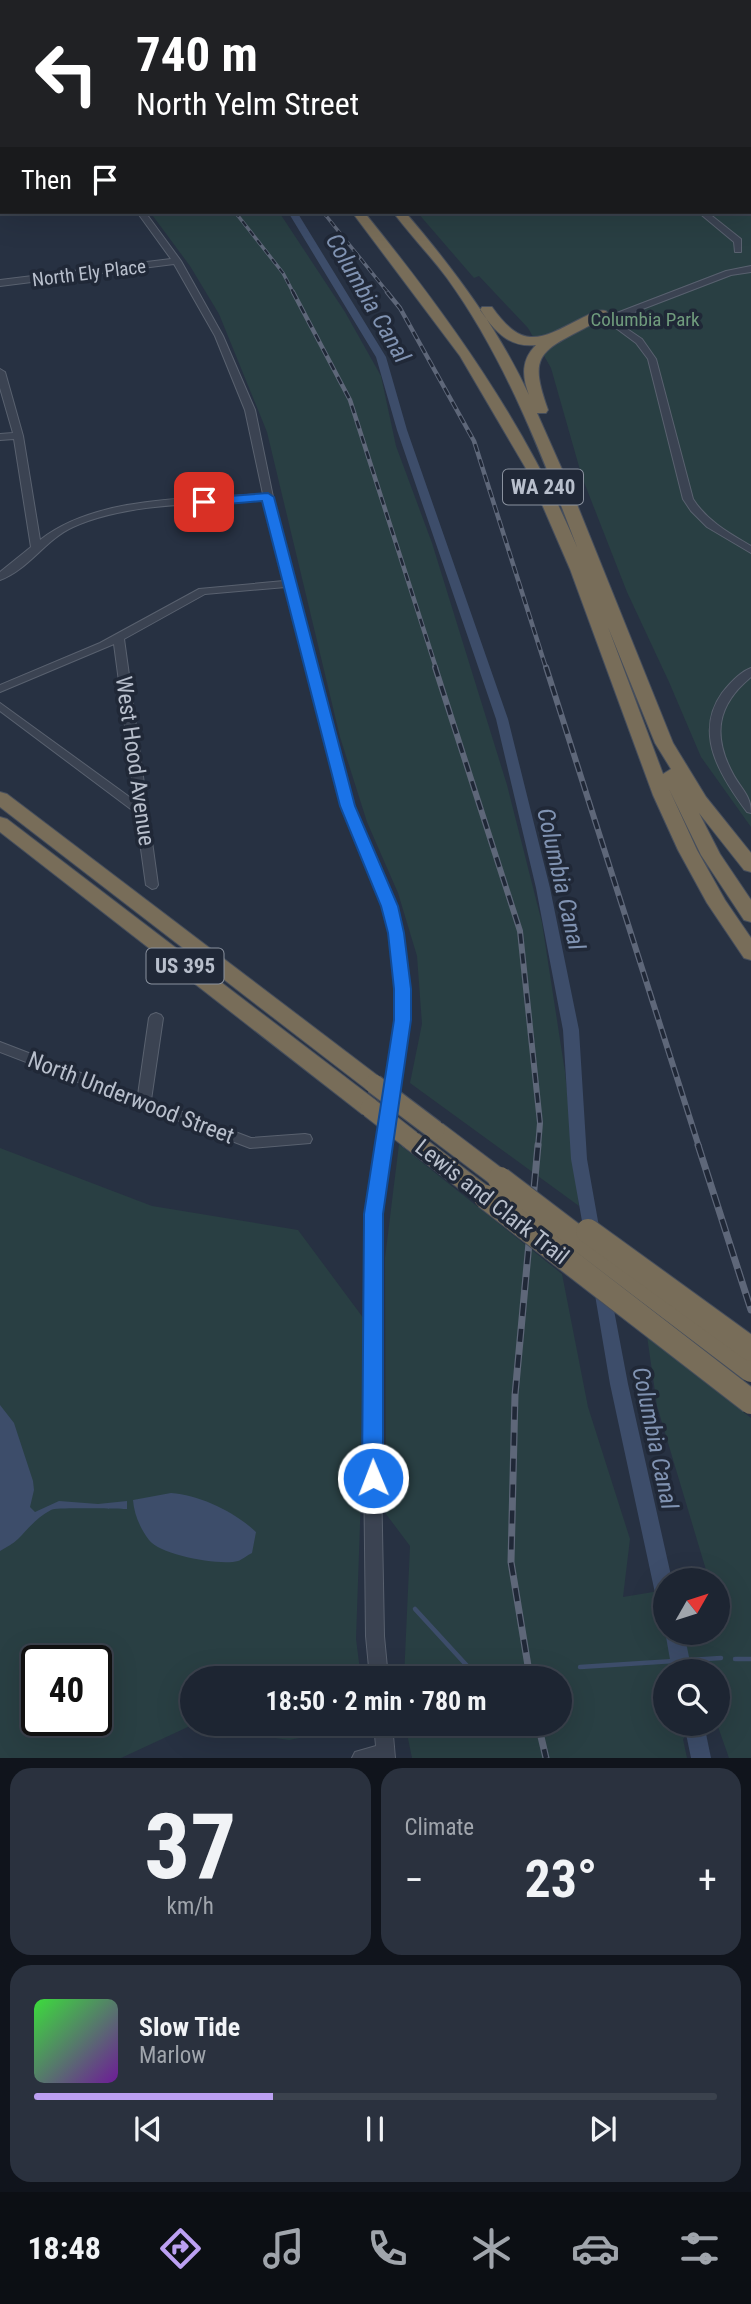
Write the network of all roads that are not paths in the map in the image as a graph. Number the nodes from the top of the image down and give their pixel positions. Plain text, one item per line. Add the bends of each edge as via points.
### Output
1 (142, 214) edge
2 (360, 214) edge
3 (401, 214) edge
4 (409, 214) edge
5 (704, 214) edge
6 (704, 214) edge
7 (738, 250) junction
8 (177, 261) junction
9 (733, 262) dead end
10 (751, 268) edge
11 (0, 283) edge
12 (604, 317) junction
13 (0, 372) edge
14 (18, 436) junction
15 (0, 437) edge
16 (564, 492) junction
17 (268, 497) junction
18 (36, 547) junction
19 (751, 550) edge
20 (0, 577) edge
21 (289, 584) junction
22 (118, 637) junction
23 (751, 671) edge
24 (0, 689) edge
25 (646, 704) junction
26 (0, 706) edge
27 (0, 798) edge
28 (661, 798) junction
29 (751, 808) edge
30 (142, 812) junction
31 (0, 823) edge
32 (751, 866) edge
33 (152, 885) dead end
34 (751, 915) edge
35 (751, 939) edge
36 (751, 953) edge
37 (156, 1018) dead end
38 (0, 1047) edge
39 (144, 1101) junction
40 (305, 1139) dead end
41 (493, 1188) junction
42 (751, 1349) edge
43 (751, 1370) edge
44 (751, 1402) edge
45 (378, 1666) edge
46 (384, 1736) edge
47 (386, 1755) edge
48 (361, 1758) edge

1 - 8 street
2 - 28 highway, WA 240 via 460,344 526,455 565,538
3 - 16 highway, WA 240 via 453,277 482,323 516,382
4 - 12 highway via 511,337 540,340
5 - 7 street via 748,244
6 - 7 street via 738,241
7 - 10 street via 736,261
8 - 11 street, North Ely Place
8 - 17 street via 219,336 250,410
9 - 12 street
10 - 12 street
12 - 16 highway via 549,342 530,361 528,371
12 - 19 street via 639,341 652,359 692,507 708,524
13 - 14 street
14 - 15 street
14 - 18 street
16 - 25 highway, WA 240
17 - 18 street via 100,514 70,525
17 - 21 street
18 - 20 street
21 - 22 street via 204,592
21 - 45 street via 347,806 390,906 400,961 402,1020 373,1214 371,1372
22 - 24 street
22 - 30 street, West Hood Avenue
23 - 29 street via 722,698 714,736 725,773
25 - 32 highway, WA 240 via 686,781
25 - 34 highway via 692,822
26 - 30 street
27 - 41 highway, Lewis and Clark Trail / US 395, bridge via 435,1129
28 - 35 highway via 706,876
28 - 36 highway, WA 240 via 705,882
30 - 33 street, West Hood Avenue
31 - 41 highway, Lewis and Clark Trail / US 395, bridge via 411,1140
37 - 39 street
38 - 39 street, North Underwood Street
39 - 40 street, North Underwood Street via 250,1143
41 - 42 highway, bridge via 583,1227
41 - 43 highway, Lewis and Clark Trail / US 395, bridge
41 - 44 highway, Lewis and Clark Trail / US 395, bridge
46 - 47 street
47 - 48 street

